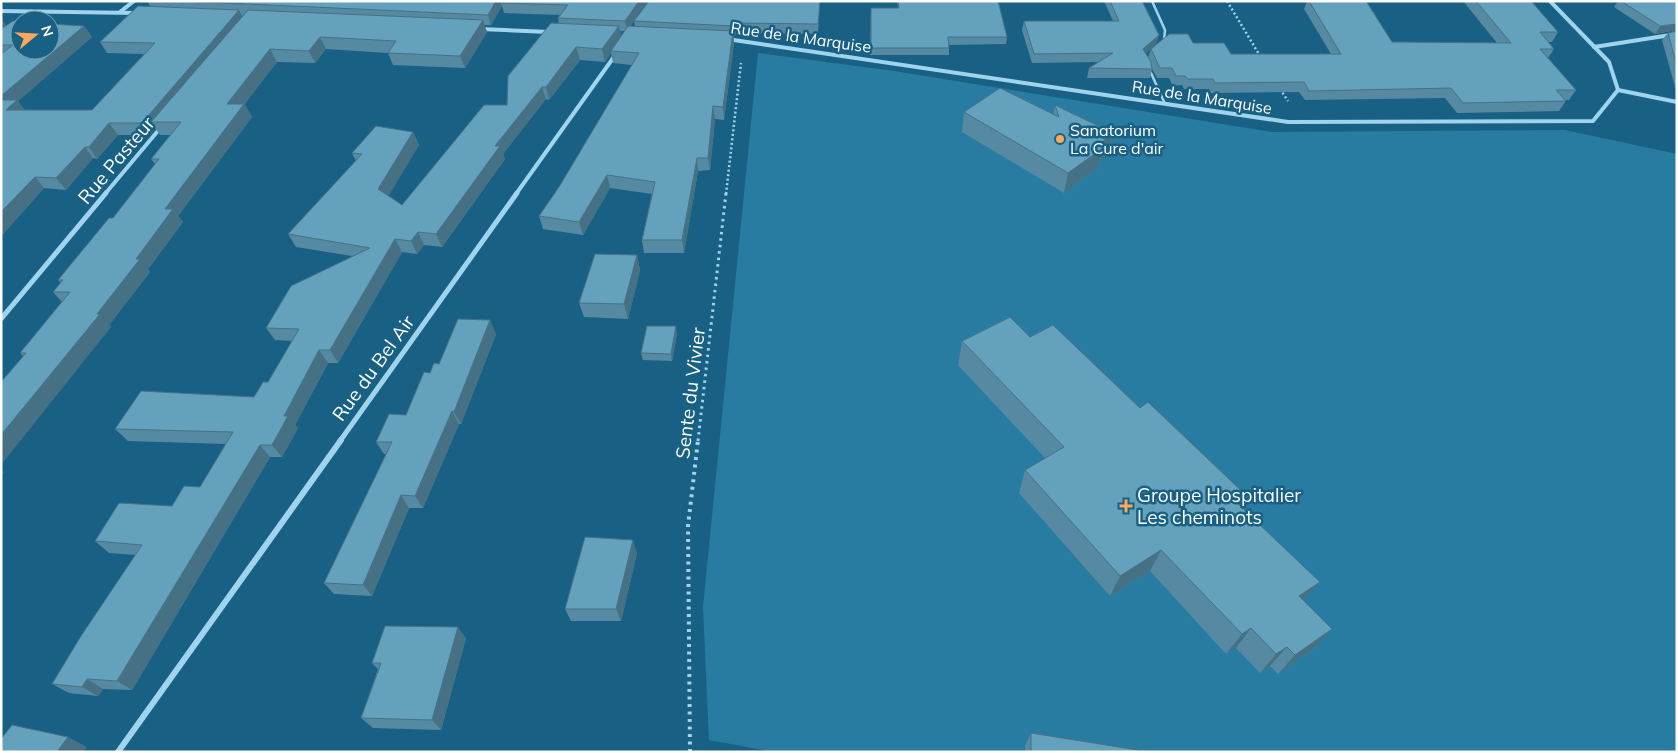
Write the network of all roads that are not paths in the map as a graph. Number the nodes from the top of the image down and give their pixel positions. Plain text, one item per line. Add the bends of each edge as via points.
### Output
1 (134, 1) edge
2 (1152, 1) edge
3 (1550, 1) edge
4 (60, 11) edge
5 (120, 12) junction
6 (139, 13) edge
7 (470, 28) edge
8 (550, 32) edge
9 (1677, 34) edge
10 (725, 39) edge
11 (1164, 42) edge
12 (1594, 46) junction
13 (619, 49) edge
14 (1151, 73) edge
15 (1618, 90) junction
16 (1677, 102) edge
17 (1166, 104) junction
18 (164, 124) edge
19 (1, 319) edge
20 (118, 752) edge

1 - 5 street
2 - 11 lane via 1165,30
3 - 12 street
4 - 5 street
5 - 6 street
7 - 8 street
9 - 12 street
10 - 17 street, Rue de la Marquise
12 - 15 street via 1609,62
13 - 20 street, Rue du Bel Air
14 - 17 lane
15 - 16 street
15 - 17 street, Rue de la Marquise via 1594,121 1288,122
18 - 19 street, Rue Pasteur

